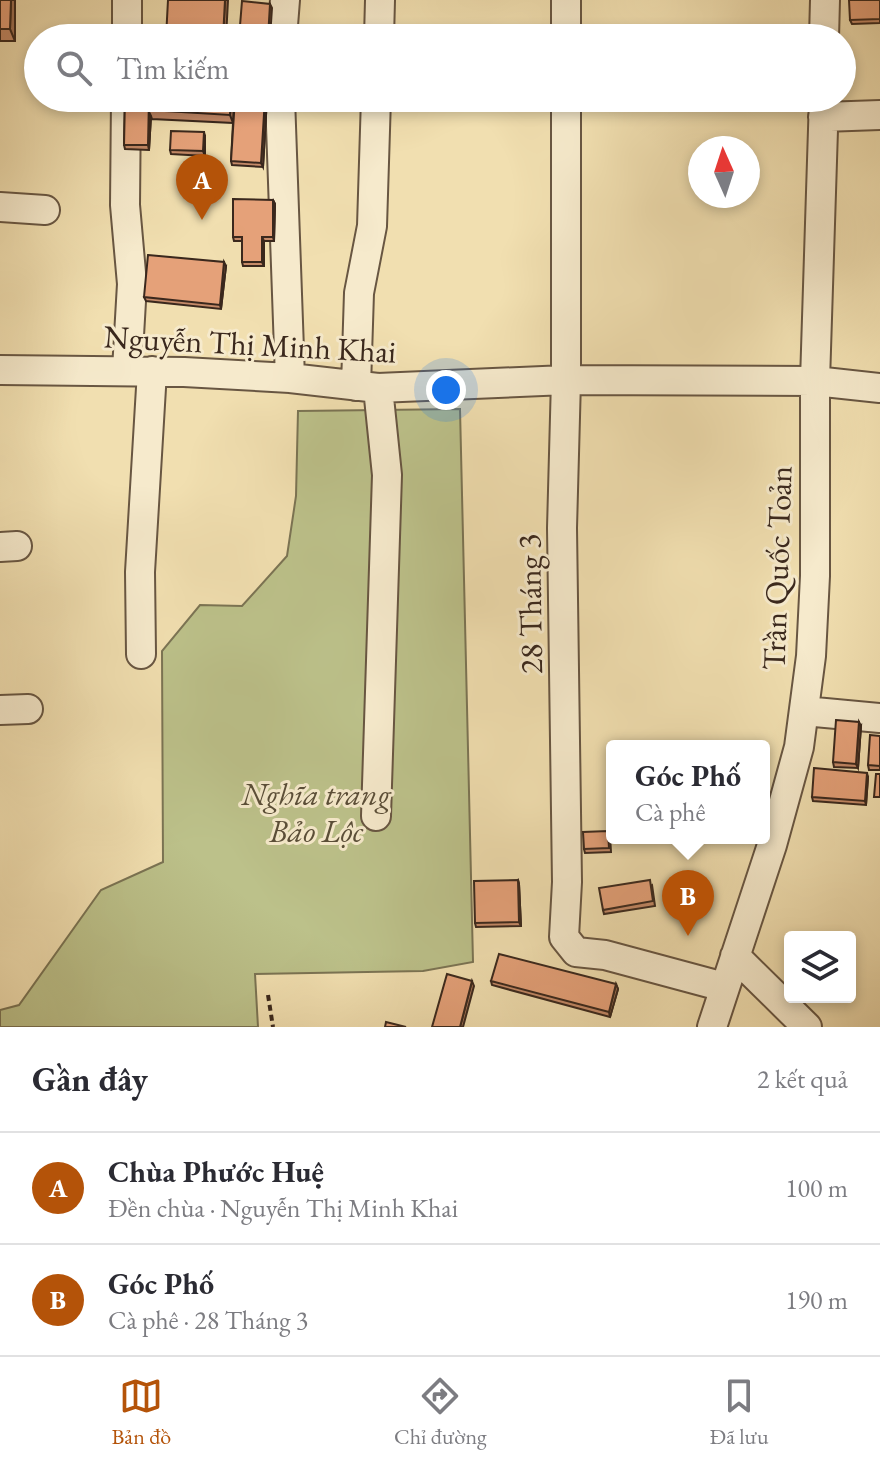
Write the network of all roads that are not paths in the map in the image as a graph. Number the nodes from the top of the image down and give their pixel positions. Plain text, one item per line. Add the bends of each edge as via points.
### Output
1 (127, 0) edge
2 (285, 0) edge
3 (380, 0) edge
4 (566, 0) edge
5 (825, 0) edge
6 (127, 24) edge
7 (283, 24) edge
8 (379, 24) edge
9 (566, 24) edge
10 (824, 24) edge
11 (126, 112) edge
12 (280, 112) edge
13 (376, 112) edge
14 (566, 112) edge
15 (824, 112) edge
16 (856, 112) edge
17 (880, 115) edge
18 (0, 207) edge
19 (45, 210) dead end
20 (0, 370) edge
21 (140, 370) junction
22 (290, 378) junction
23 (566, 380) junction
24 (815, 381) junction
25 (367, 387) junction
26 (880, 388) edge
27 (141, 654) dead end
28 (804, 711) junction
29 (880, 718) edge
30 (376, 816) dead end
31 (735, 956) junction
32 (724, 987) junction
33 (712, 1027) edge
34 (807, 1027) edge

1 - 6 street
2 - 7 street
3 - 8 street
4 - 9 street
5 - 10 street
11 - 21 street via 125,205
12 - 22 street
13 - 25 street via 372,226 359,293
14 - 23 street, 28 Tháng 3
15 - 24 street, Trần Quốc Toản
16 - 17 street
18 - 19 street
20 - 21 street, Nguyễn Thị Minh Khai
21 - 22 street, Nguyễn Thị Minh Khai
21 - 27 street
22 - 25 street, Nguyễn Thị Minh Khai
23 - 24 street, Nguyễn Thị Minh Khai
23 - 25 street, Nguyễn Thị Minh Khai
23 - 32 street, 28 Tháng 3 via 564,937 576,952
24 - 26 street, Nguyễn Thị Minh Khai
24 - 28 street, Trần Quốc Toản via 815,576
25 - 30 street via 387,475
28 - 29 street
28 - 31 street, Trần Quốc Toản via 776,831
31 - 32 street, Trần Quốc Toản
31 - 34 street
32 - 33 street, Trần Quốc Toản

